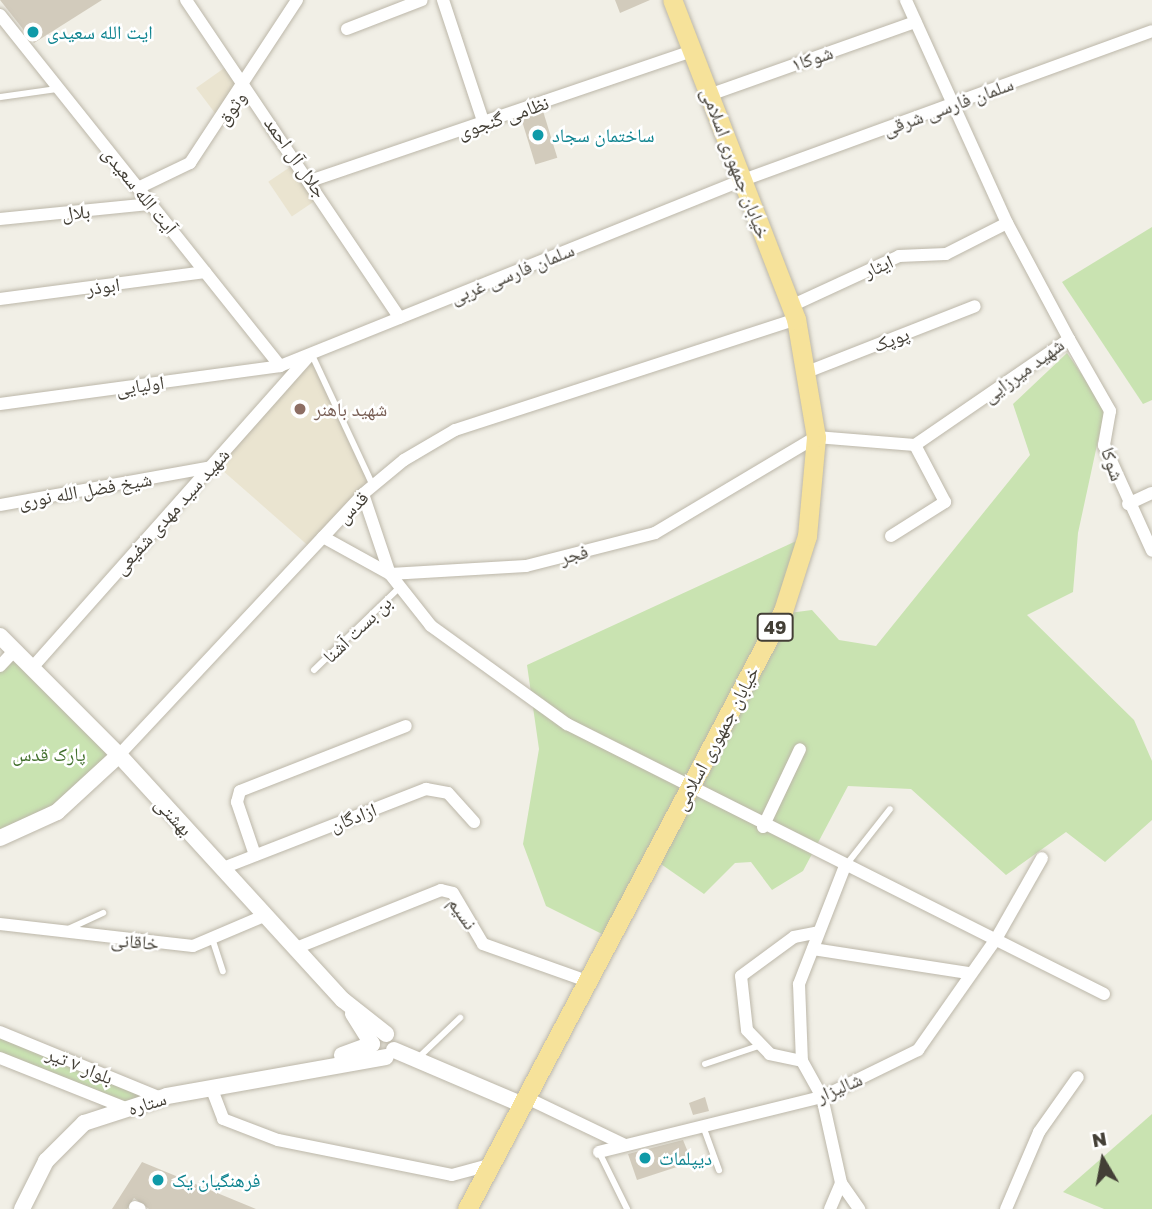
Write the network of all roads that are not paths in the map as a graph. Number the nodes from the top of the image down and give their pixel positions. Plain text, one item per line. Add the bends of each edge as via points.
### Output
1 (186, 0) edge
2 (297, 0) edge
3 (422, 0) edge
4 (443, 0) edge
5 (672, 0) edge
6 (906, 0) edge
7 (0, 15) edge
8 (915, 22) junction
9 (347, 29) dead end
10 (1152, 31) edge
11 (692, 51) junction
12 (246, 86) junction
13 (59, 89) junction
14 (709, 95) junction
15 (0, 97) edge
16 (952, 105) junction
17 (484, 124) junction
18 (313, 180) junction
19 (743, 180) junction
20 (138, 188) junction
21 (151, 204) junction
22 (0, 219) edge
23 (1007, 223) junction
24 (205, 272) junction
25 (0, 299) edge
26 (975, 306) dead end
27 (793, 312) junction
28 (400, 318) junction
29 (1069, 339) junction
30 (311, 354) junction
31 (280, 366) junction
32 (807, 372) junction
33 (0, 404) edge
34 (816, 437) junction
35 (915, 445) junction
36 (211, 467) junction
37 (368, 490) junction
38 (1152, 493) edge
39 (1128, 504) junction
40 (0, 505) edge
41 (891, 536) dead end
42 (323, 537) junction
43 (1152, 551) edge
44 (390, 574) junction
45 (400, 587) junction
46 (0, 636) edge
47 (14, 652) junction
48 (0, 666) edge
49 (31, 669) junction
50 (314, 670) dead end
51 (407, 726) dead end
52 (800, 749) dead end
53 (119, 755) junction
54 (688, 790) junction
55 (890, 809) dead end
56 (474, 822) dead end
57 (763, 827) junction
58 (0, 838) edge
59 (255, 855) junction
60 (1042, 859) dead end
61 (845, 866) junction
62 (223, 868) junction
63 (103, 913) dead end
64 (266, 915) junction
65 (0, 925) edge
66 (819, 932) junction
67 (55, 934) junction
68 (212, 938) junction
69 (996, 939) junction
70 (296, 948) junction
71 (813, 949) junction
72 (223, 971) dead end
73 (968, 972) junction
74 (587, 981) junction
75 (1104, 993) dead end
76 (460, 1018) dead end
77 (0, 1032) edge
78 (379, 1039) junction
79 (761, 1045) junction
80 (390, 1053) junction
81 (0, 1058) edge
82 (418, 1059) junction
83 (802, 1060) junction
84 (705, 1064) dead end
85 (317, 1065) junction
86 (1078, 1077) dead end
87 (211, 1087) junction
88 (822, 1097) junction
89 (161, 1098) junction
90 (525, 1101) junction
91 (128, 1109) junction
92 (703, 1124) junction
93 (625, 1145) junction
94 (599, 1152) joint
95 (490, 1166) junction
96 (719, 1170) dead end
97 (841, 1183) junction
98 (22, 1209) edge
99 (467, 1209) edge
100 (627, 1209) edge
101 (830, 1209) edge
102 (859, 1209) edge
103 (1006, 1209) edge

1 - 12 street, جلال آل احمد
2 - 12 street, وثوق
3 - 9 street
4 - 17 street
5 - 11 main road, خیابان جمهوری اسلامی / 49
6 - 8 street
7 - 13 street, آیت الله سعیدی
8 - 14 street, شوکا۱
8 - 16 street
10 - 16 street, سلمان فارسی شرقی
11 - 14 main road, خیابان جمهوری اسلامی / 49
11 - 17 street, نظامی گنجوی
12 - 18 street, جلال آل احمد
12 - 20 street, وثوق via 190,163
13 - 15 lane
13 - 20 street, آیت الله سعیدی
14 - 19 main road, خیابان جمهوری اسلامی / 49
16 - 19 street, سلمان فارسی شرقی
16 - 23 street, شهید میرزایی
17 - 18 street, نظامی گنجوی
18 - 28 street, جلال آل احمد
19 - 27 main road, خیابان جمهوری اسلامی / 49
19 - 28 street, سلمان فارسی غربی
20 - 21 street, آیت الله سعیدی
21 - 22 street, بلال
21 - 24 street, آیت الله سعیدی
23 - 27 street, ایثار via 946,254 899,256
23 - 29 street, شهید میرزایی
24 - 25 street, ابوذر
24 - 31 street, آیت الله سعیدی
26 - 32 street, پوپک
27 - 32 main road, خیابان جمهوری اسلامی / 49
27 - 37 street, قدس via 455,430
28 - 30 street, سلمان فارسی غربی
29 - 35 street, شهید میرزایی
29 - 39 street, شوکا via 1110,411 1104,445
30 - 31 street, سلمان فارسی غربی
30 - 36 street, شهید سید مهدی شفیعی
30 - 37 lane
31 - 33 street, اولیایی
32 - 34 main road, خیابان جمهوری اسلامی / 49
34 - 35 street
34 - 44 street, فجر via 655,533 526,566
34 - 54 main road, خیابان جمهوری اسلامی / 49 via 807,536 783,611
35 - 41 street via 945,502
36 - 40 street, شیخ فضل الله نوری
36 - 49 street, شهید سید مهدی شفیعی
37 - 42 street, قدس
37 - 44 street
38 - 39 street
39 - 43 street, شوکا
42 - 44 street
42 - 53 street, قدس
44 - 45 street
45 - 50 lane, بن بست آشنا
45 - 54 street via 431,626 567,724
46 - 47 street, بهشتی
47 - 48 street
47 - 49 street, بهشتی
49 - 53 street, بهشتی
51 - 59 street via 240,791 237,802
52 - 57 street
53 - 58 street, قدس via 57,812
53 - 62 street, بهشتی
54 - 57 street
54 - 74 main road, خیابان جمهوری اسلامی / 49
55 - 61 lane
56 - 59 street, ازادگان via 448,793 426,789
57 - 61 street
59 - 62 street, ازادگان
60 - 69 street, شالیزار
61 - 66 street
61 - 69 street
62 - 64 street, بهشتی
63 - 67 lane
64 - 68 street, خاقانی
64 - 70 street, بهشتی
65 - 67 street, خاقانی
66 - 71 street
66 - 79 street via 794,937 741,976 747,1030
67 - 68 street, خاقانی via 193,946
68 - 72 lane
69 - 73 street, شالیزار
69 - 75 street
70 - 74 street, نسیم via 441,890 453,893 483,944
70 - 78 street, بهشتی
71 - 73 street
71 - 83 street via 799,984
73 - 88 street, شالیزار via 918,1050
74 - 90 main road, خیابان جمهوری اسلامی / 49
76 - 82 lane
77 - 89 street, بلوار ۷ تیر
78 - 80 street, بهشتی
78 - 85 street
79 - 83 street via 770,1054
79 - 84 lane
80 - 82 street
80 - 85 street
81 - 91 street, بلوار ۷ تیر
82 - 90 street
83 - 88 street
85 - 87 street, ستاره
86 - 103 street via 1039,1132
87 - 89 street, ستاره
87 - 95 street via 223,1119 278,1140 452,1175
88 - 92 street, شالیزار
88 - 97 street
89 - 91 street, ستاره
90 - 93 street
90 - 95 main road, خیابان جمهوری اسلامی / 49
91 - 98 street, ستاره via 84,1123 46,1161
92 - 93 street, شالیزار
92 - 96 lane
93 - 94 street, شالیزار
94 - 100 lane
95 - 99 main road, خیابان جمهوری اسلامی / 49
97 - 101 street
97 - 102 street

